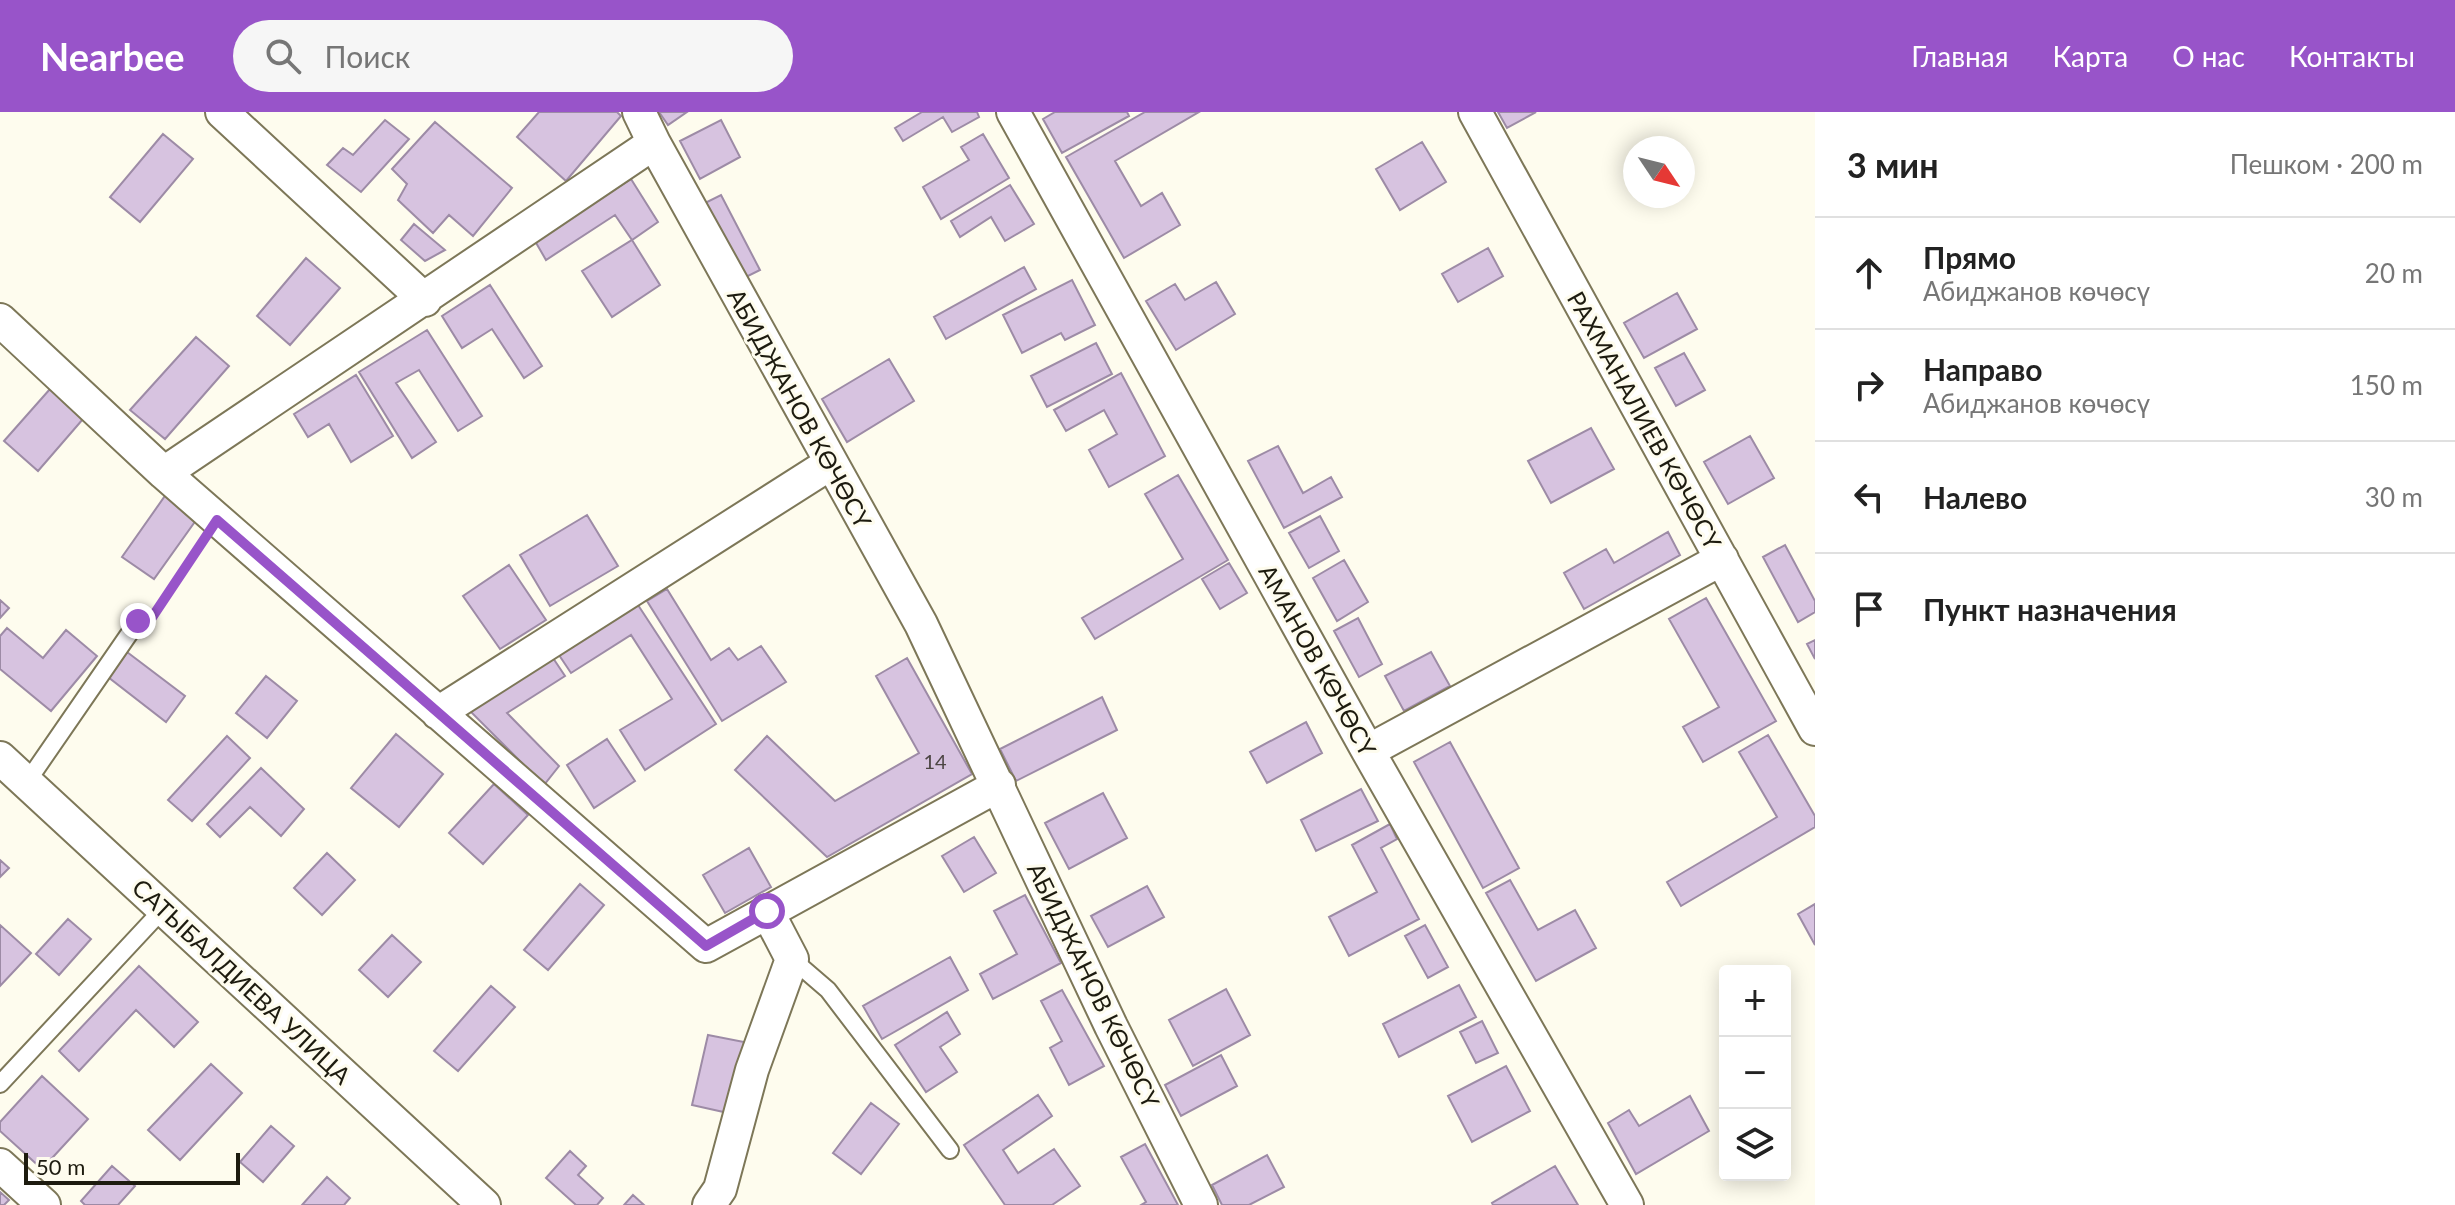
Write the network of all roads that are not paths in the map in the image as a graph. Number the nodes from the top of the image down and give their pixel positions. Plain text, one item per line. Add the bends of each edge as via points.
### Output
1 (222, 112) edge
2 (639, 112) edge
3 (1013, 112) edge
4 (1475, 112) edge
5 (654, 143) junction
6 (425, 300) junction
7 (0, 320) edge
8 (831, 463) junction
9 (164, 473) junction
10 (1722, 559) junction
11 (138, 621) road end
12 (438, 713) junction
13 (1815, 729) edge
14 (1368, 751) junction
15 (0, 758) edge
16 (27, 782) junction
17 (999, 785) junction
18 (164, 908) junction
19 (767, 911) junction
20 (792, 959) junction
21 (0, 1084) edge
22 (950, 1150) dead end
23 (0, 1165) edge
24 (44, 1205) edge
25 (484, 1205) edge
26 (709, 1205) edge
27 (1201, 1205) edge
28 (1627, 1205) edge

1 - 6 street
2 - 5 street, АБИДЖАНОВ КӨЧӨСҮ
3 - 14 street, АМАНОВ КӨЧӨСҮ
4 - 10 street, РАХМАНАЛИЕВ КӨЧӨСҮ
5 - 6 street
5 - 8 street, АБИДЖАНОВ КӨЧӨСҮ
6 - 9 street
7 - 9 street
8 - 12 street
8 - 17 street, АБИДЖАНОВ КӨЧӨСҮ via 921,624
9 - 12 street
10 - 13 street, РАХМАНАЛИЕВ КӨЧӨСҮ
10 - 14 street
11 - 16 lane
12 - 19 street via 706,946
14 - 28 street, АМАНОВ КӨЧӨСҮ
15 - 16 street, САТЫБАЛДИЕВА УЛИЦА
16 - 18 street, САТЫБАЛДИЕВА УЛИЦА
17 - 19 street
17 - 27 street, АБИДЖАНОВ КӨЧӨСҮ
18 - 21 lane
18 - 25 street, САТЫБАЛДИЕВА УЛИЦА
19 - 20 street
20 - 22 lane via 828,990
20 - 26 street via 752,1070 720,1189
23 - 24 street

